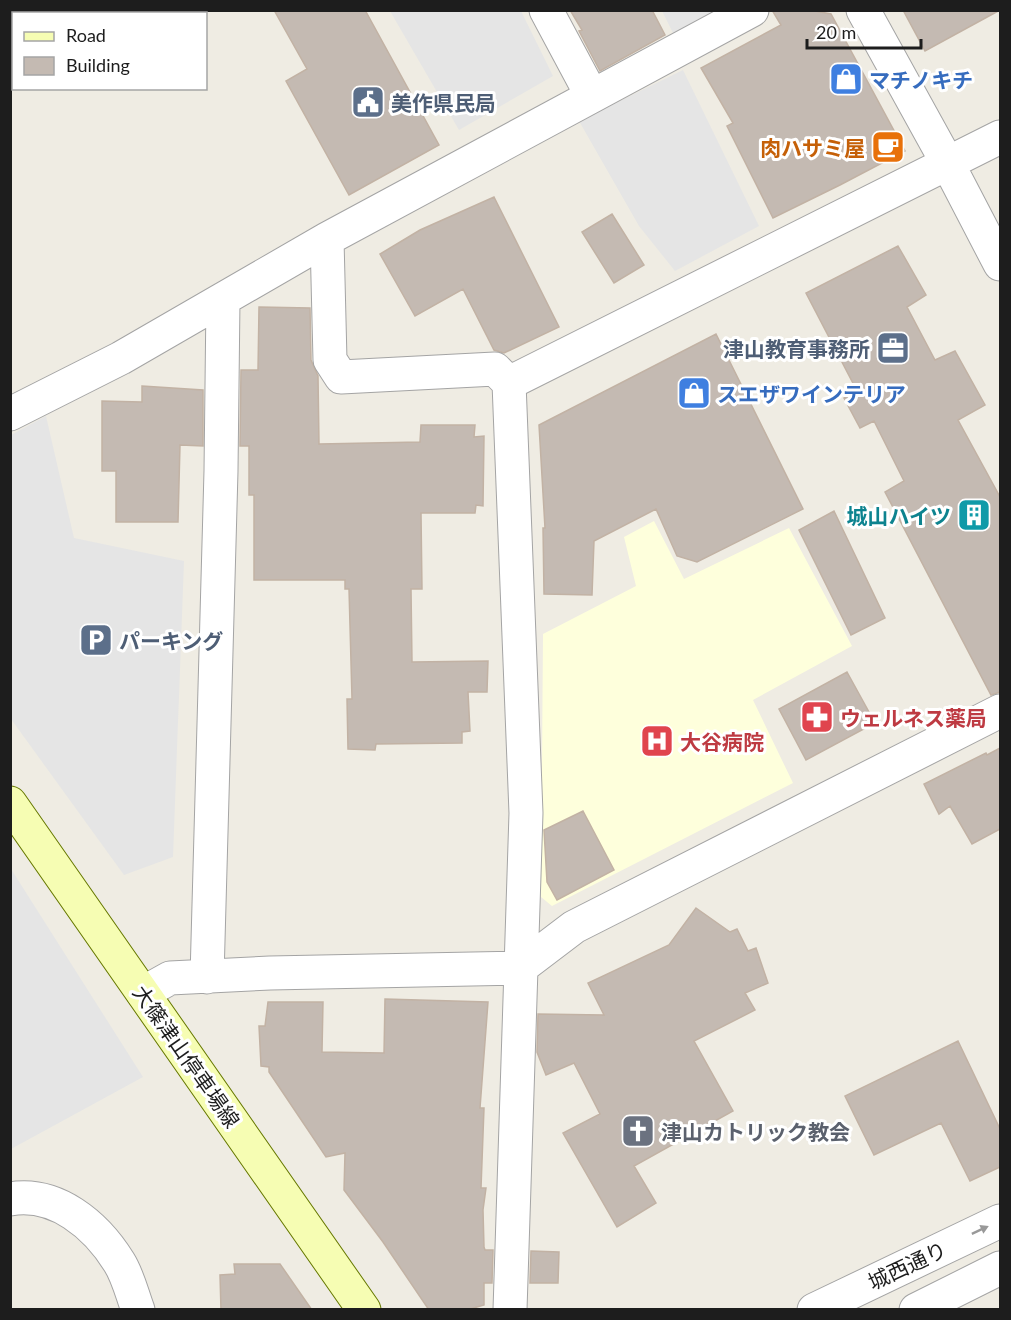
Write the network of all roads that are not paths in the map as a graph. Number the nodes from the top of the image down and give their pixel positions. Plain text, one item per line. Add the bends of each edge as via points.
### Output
1 (546, 10) edge
2 (752, 10) edge
3 (863, 10) edge
4 (592, 96) junction
5 (1000, 137) edge
6 (948, 164) junction
7 (327, 239) junction
8 (1000, 264) edge
9 (223, 300) junction
10 (509, 383) junction
11 (10, 414) edge
12 (1000, 711) edge
13 (10, 803) edge
14 (520, 968) junction
15 (207, 977) junction
16 (143, 993) junction
17 (10, 1199) edge
18 (1000, 1221) edge
19 (1000, 1268) edge
20 (138, 1310) edge
21 (364, 1310) edge
22 (510, 1310) edge
23 (814, 1310) edge
24 (916, 1310) edge

1 - 4 street
2 - 4 street
3 - 6 street
4 - 7 street
5 - 6 street
6 - 8 street
6 - 10 street
7 - 9 street
7 - 10 street via 330,360 341,377 495,369
9 - 11 street
9 - 15 street
10 - 14 street via 526,813
12 - 14 street via 574,927
13 - 16 main road, 大篠津山停車場線
14 - 15 street
14 - 22 street
15 - 16 street via 170,978
16 - 21 main road, 大篠津山停車場線
17 - 20 street via 27,1196 54,1202 77,1216 100,1236 120,1263
23 -> 18 street, 城西通り
19 - 24 street, 城西通り

